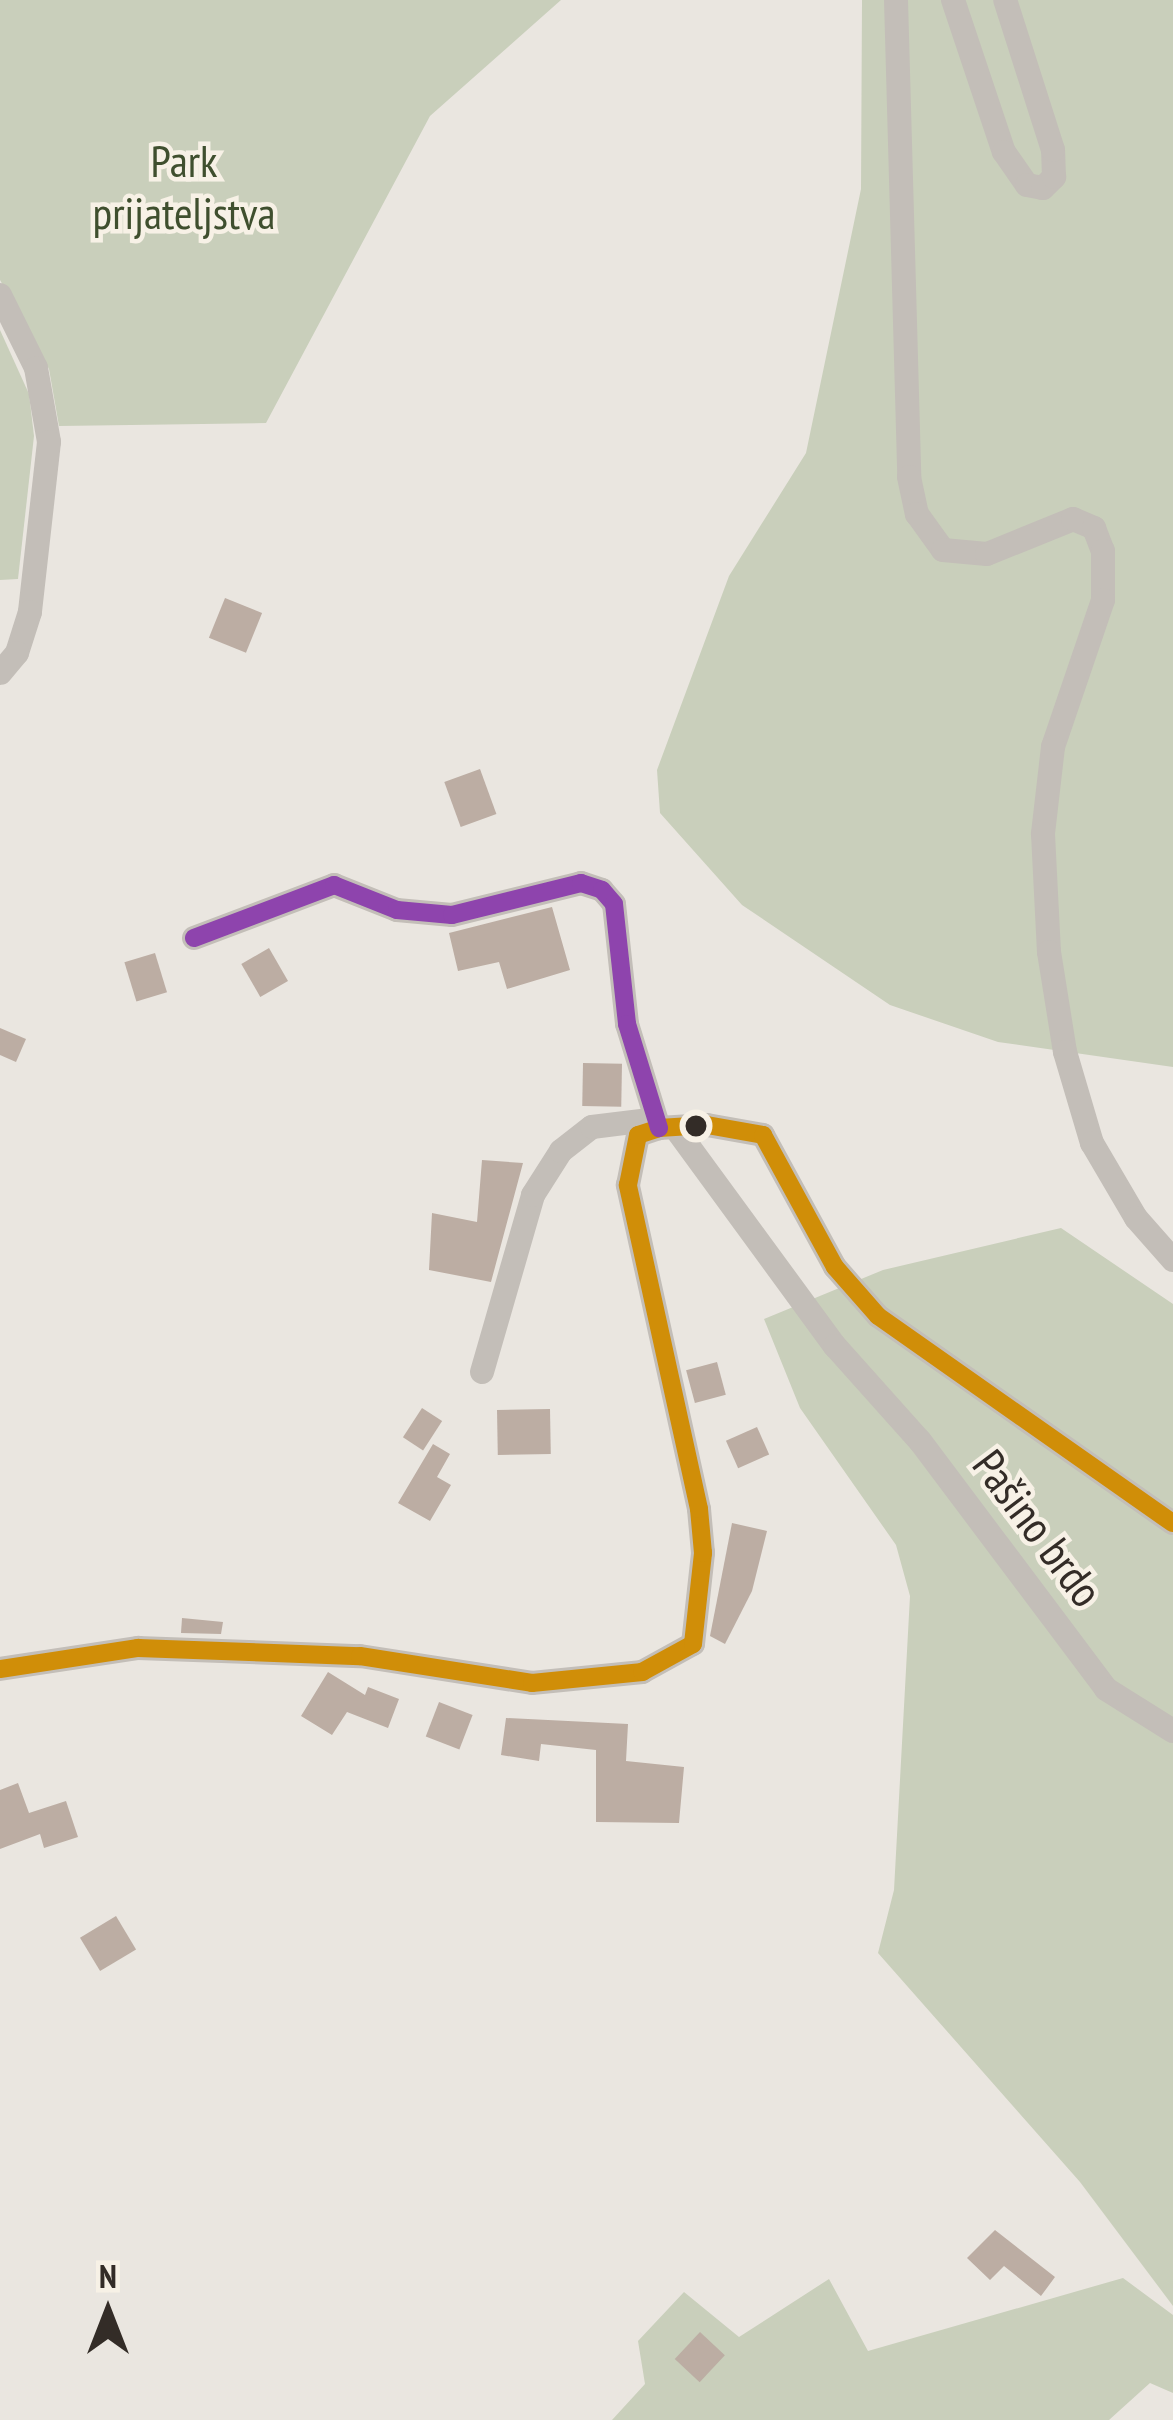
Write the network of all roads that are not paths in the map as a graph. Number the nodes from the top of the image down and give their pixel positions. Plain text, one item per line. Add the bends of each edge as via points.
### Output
1 (896, 0) edge
2 (953, 0) edge
3 (1005, 0) edge
4 (0, 296) edge
5 (0, 673) edge
6 (194, 938) dead end
7 (664, 1125) junction
8 (1173, 1260) edge
9 (482, 1372) dead end
10 (1173, 1523) edge
11 (0, 1669) edge
12 (1173, 1732) edge

1 - 8 street via 913,495 928,536 962,556 1073,519 1094,528 1102,551 1103,600 1053,747 1042,834 1049,952 1065,1052 1092,1143 1136,1218
2 - 3 street via 1004,152 1027,185 1043,188 1054,177 1053,150
4 - 5 street via 36,368 49,442 30,612 17,653
6 - 7 street, Pašino brdo via 334,884 398,910 452,915 581,883 602,890 614,904 627,1024
7 - 9 street via 592,1127 561,1151 533,1195
7 - 10 street via 763,1135 835,1267 878,1316
7 - 11 street via 638,1135 628,1185 699,1509 704,1553 693,1643 642,1672 532,1683 360,1656 138,1648
7 - 12 street, Pašino brdo via 947,1476 1106,1689

